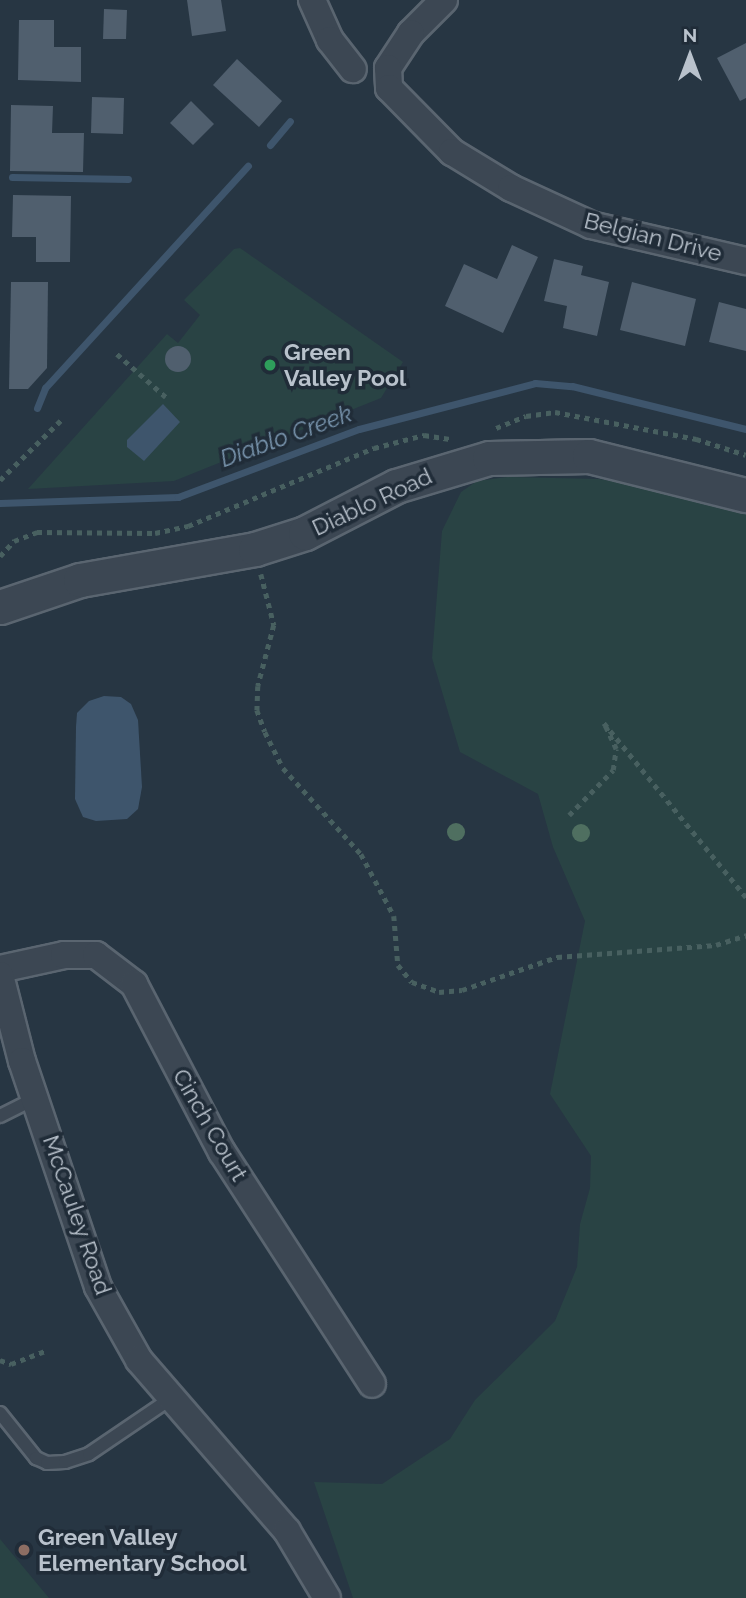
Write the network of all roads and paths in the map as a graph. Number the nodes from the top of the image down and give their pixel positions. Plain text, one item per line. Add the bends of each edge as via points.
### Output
1 (312, 0) edge
2 (444, 0) edge
3 (354, 69) dead end
4 (746, 261) edge
5 (117, 354) dead end
6 (166, 397) dead end
7 (64, 417) dead end
8 (0, 480) edge
9 (746, 495) edge
10 (255, 549) junction
11 (0, 607) edge
12 (569, 815) dead end
13 (746, 897) edge
14 (746, 935) edge
15 (0, 969) edge
16 (0, 975) edge
17 (36, 1098) junction
18 (0, 1116) edge
19 (46, 1351) dead end
20 (0, 1360) edge
21 (372, 1384) dead end
22 (173, 1397) junction
23 (0, 1413) edge
24 (327, 1598) edge

1 - 3 street via 330,40
2 - 4 street, Belgian Drive via 396,52 388,68 389,88 452,152 591,225
5 - 6 path
7 - 8 path
9 - 10 street, Diablo Road via 589,456 524,454 431,473 305,533
10 - 11 street, Diablo Road via 80,580
10 - 14 path via 274,625 257,710 283,768 361,854 385,896 398,932 394,945 398,965 412,982 439,992 462,990 557,957 716,945
12 - 13 path via 613,770 616,749 604,723
15 - 21 street, Cinch Court via 64,955 96,955 134,984 222,1152
16 - 17 street, McCauley Road
17 - 18 lane
17 - 22 street, McCauley Road via 98,1287 139,1360
19 - 20 path via 11,1364
22 - 23 lane via 89,1454 65,1462 36,1458
22 - 24 street, McCauley Road via 287,1531

